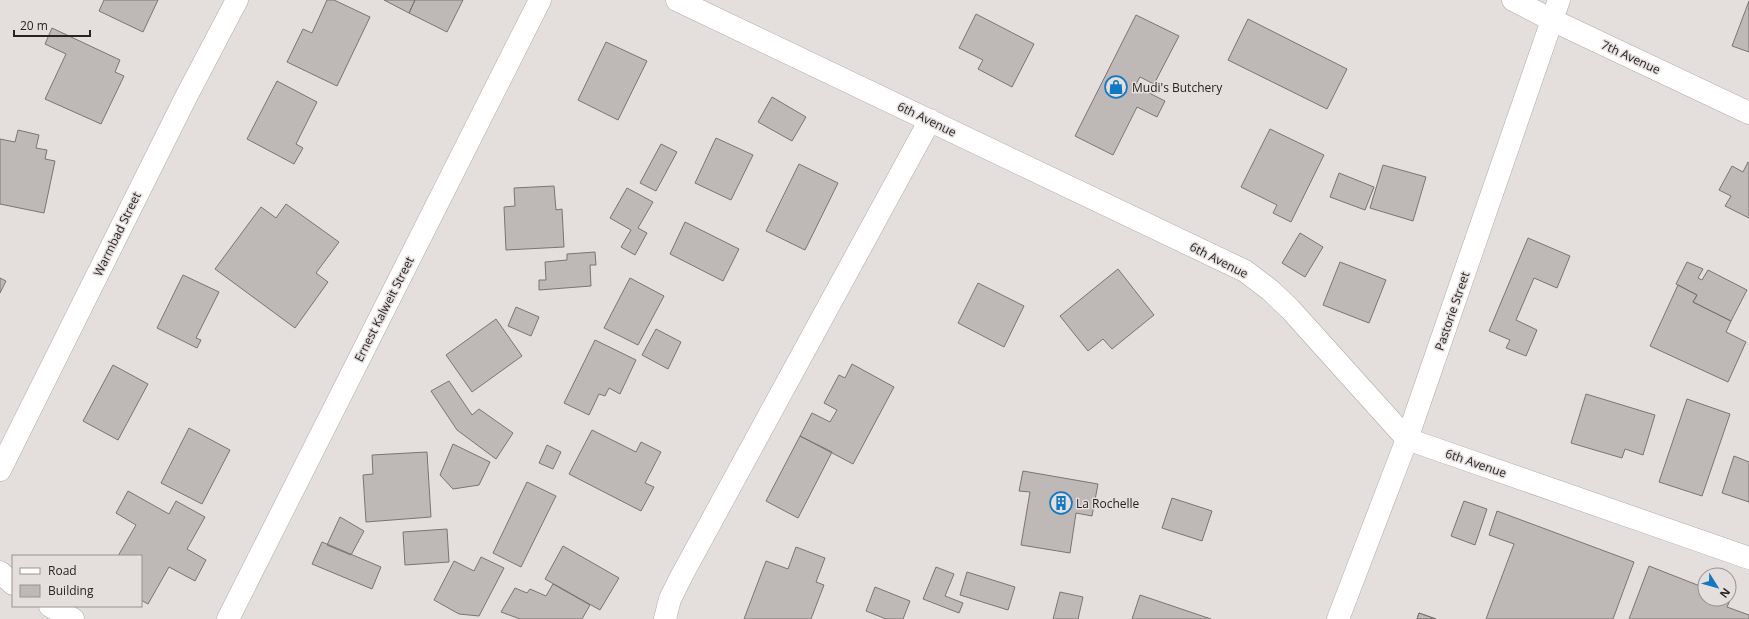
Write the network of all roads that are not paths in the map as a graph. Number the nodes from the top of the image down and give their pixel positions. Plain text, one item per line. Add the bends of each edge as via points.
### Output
1 (237, 0) edge
2 (540, 0) edge
3 (677, 0) edge
4 (1514, 0) edge
5 (1555, 10) edge
6 (1749, 113) edge
7 (930, 120) junction
8 (1407, 439) junction
9 (0, 470) edge
10 (1749, 558) edge
11 (0, 572) edge
12 (12, 583) edge
13 (52, 607) edge
14 (73, 619) edge
15 (228, 619) edge
16 (665, 619) edge
17 (1338, 619) edge

1 - 9 street, Warmbad Street
2 - 15 street, Ernest Kalweit Street
3 - 7 street, 6th Avenue
4 - 5 street, 7th Avenue
5 - 6 street, 7th Avenue
5 - 8 street, Pastorie Street
7 - 8 street, 6th Avenue via 1245,271 1290,309
7 - 16 street via 682,575 670,599
8 - 10 street, 6th Avenue
8 - 17 street, Pastorie Street
11 - 12 street
13 - 14 street

